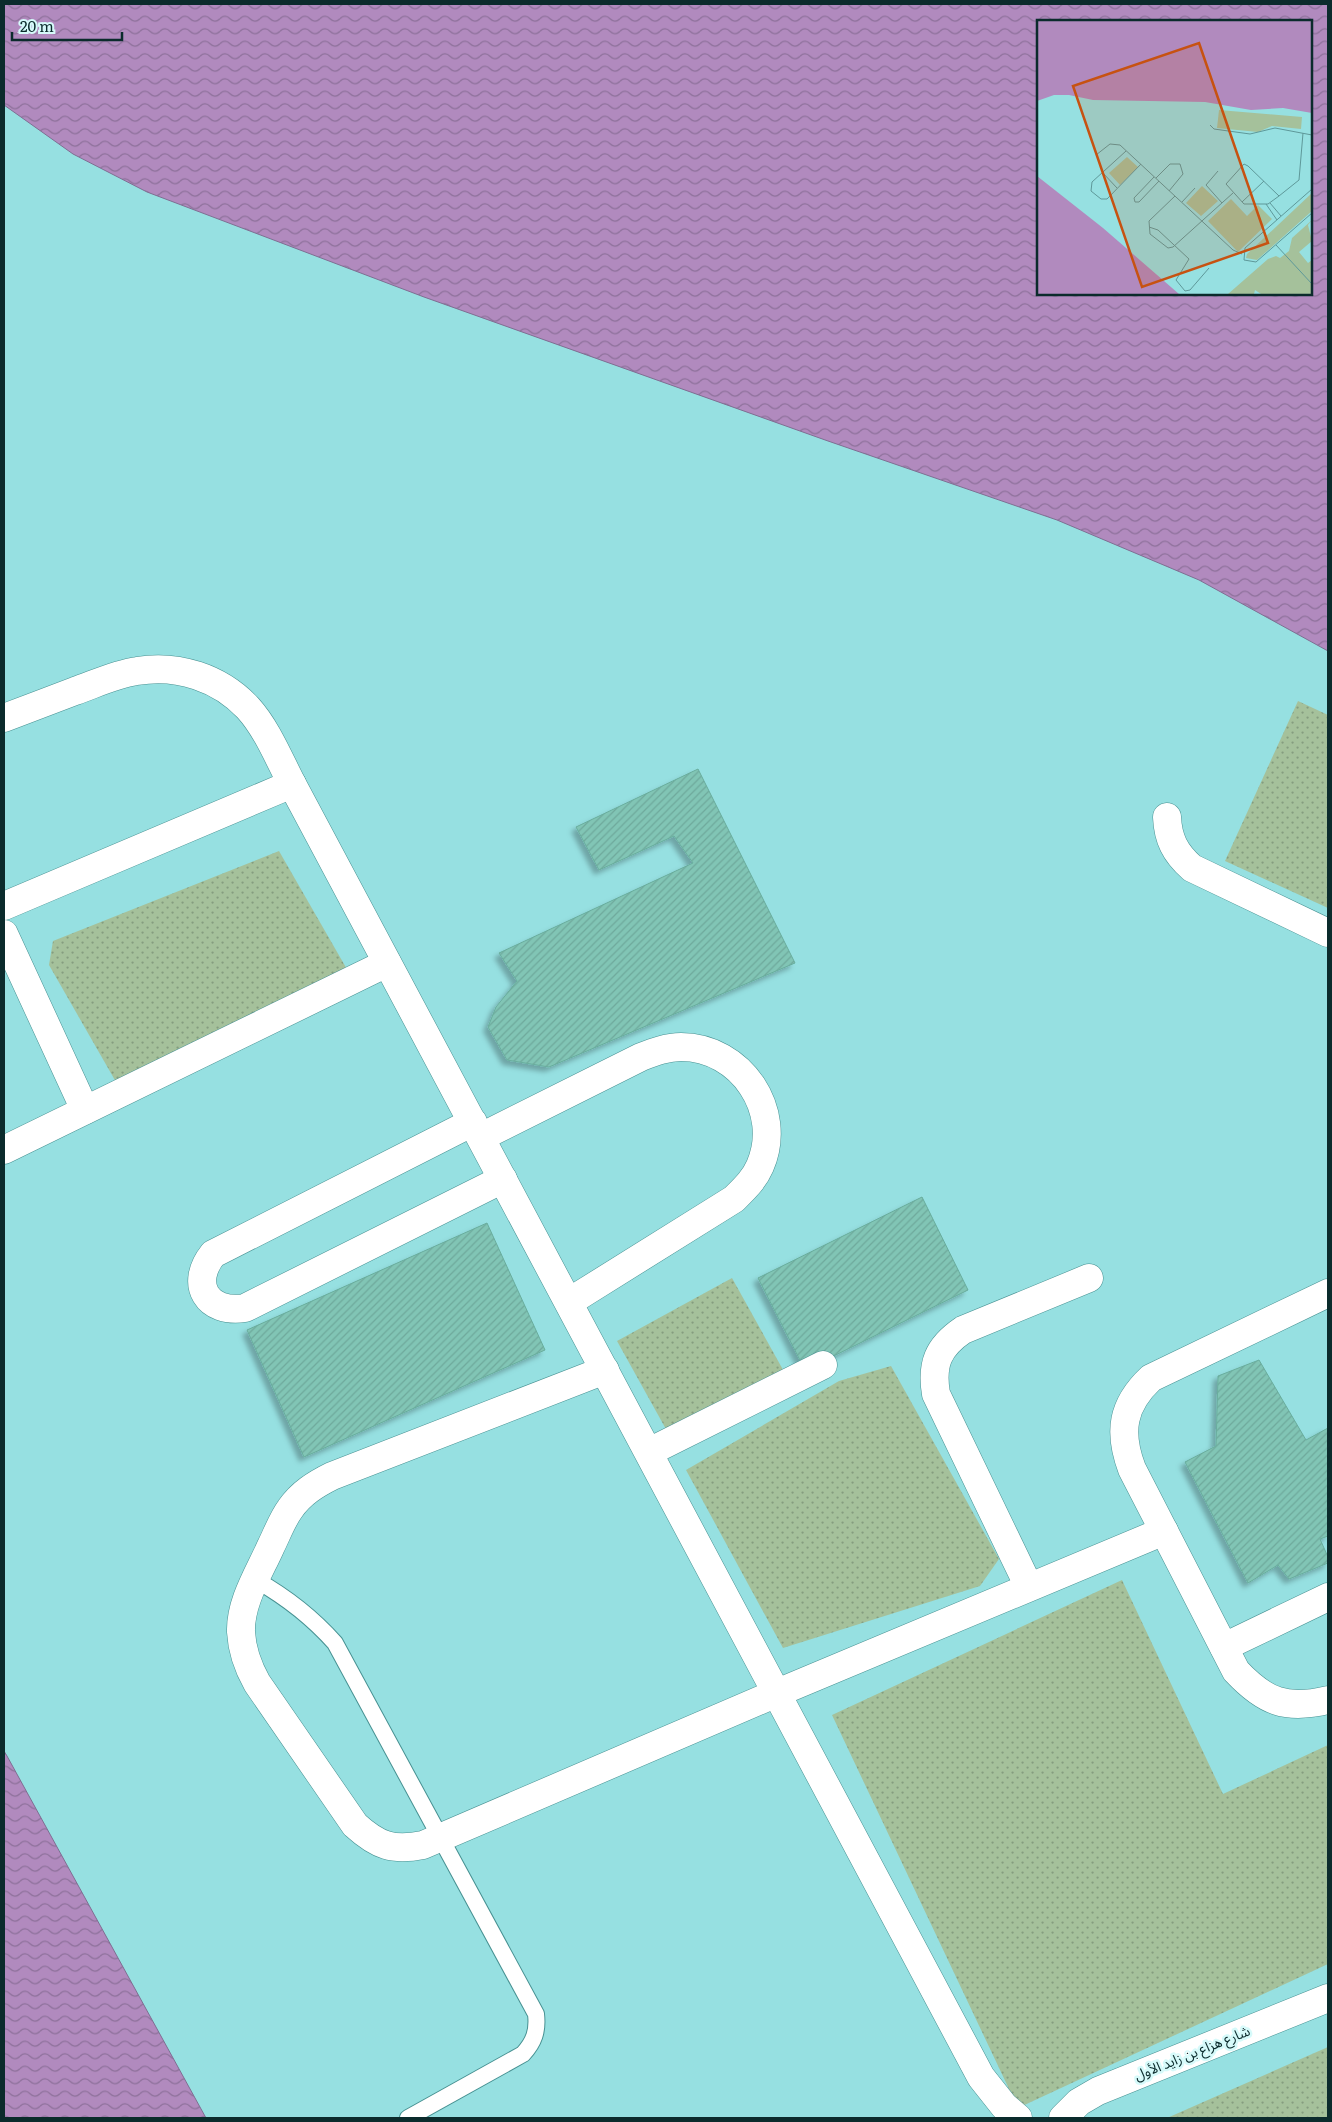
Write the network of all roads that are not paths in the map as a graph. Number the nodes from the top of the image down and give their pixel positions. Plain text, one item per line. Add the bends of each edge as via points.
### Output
1 (4, 718) edge
2 (292, 784) junction
3 (1167, 817) dead end
4 (4, 906) edge
5 (4, 934) edge
6 (1328, 934) edge
7 (387, 962) junction
8 (85, 1110) junction
9 (477, 1129) junction
10 (4, 1150) edge
11 (504, 1179) junction
12 (1089, 1278) dead end
13 (1328, 1293) edge
14 (569, 1302) junction
15 (824, 1365) dead end
16 (605, 1370) junction
17 (649, 1452) junction
18 (1164, 1531) junction
19 (256, 1580) junction
20 (1029, 1588) junction
21 (1328, 1597) edge
22 (1224, 1647) junction
23 (777, 1693) junction
24 (1328, 1700) edge
25 (440, 1837) junction
26 (1328, 1998) edge
27 (408, 2118) edge
28 (1018, 2118) edge
29 (1063, 2118) edge

1 - 2 street via 112,677 161,668 185,672 230,692 248,709 263,729
2 - 4 street
2 - 7 street
3 - 6 street via 1172,846 1192,868
5 - 8 street
7 - 8 street
7 - 9 street
8 - 10 street
9 - 11 street
9 - 11 street via 213,1254 202,1274 207,1296 224,1309 245,1308
9 - 14 street via 660,1050 681,1047 722,1057 753,1085 767,1125 766,1146 760,1166 749,1184 734,1199
11 - 14 street
12 - 20 street via 963,1330 941,1350 935,1364 936,1394
13 - 18 street via 1151,1378 1139,1390 1125,1420 1126,1453
14 - 16 street
15 - 17 street
16 - 17 street
16 - 19 street via 316,1484 290,1509
17 - 23 street
18 - 20 street
18 - 22 street
19 - 25 lane via 302,1610 334,1642
19 - 25 street via 243,1612 241,1631 248,1667 356,1825 369,1838 386,1846 405,1849
20 - 23 street
21 - 22 street
22 - 24 street via 1236,1671 1264,1696 1293,1704
23 - 25 street
23 - 28 street via 981,2077
25 - 27 lane via 532,2003 537,2025 535,2036 522,2054
26 - 29 street, شارع هزاع بن زايد الأول via 1098,2091 1079,2102

